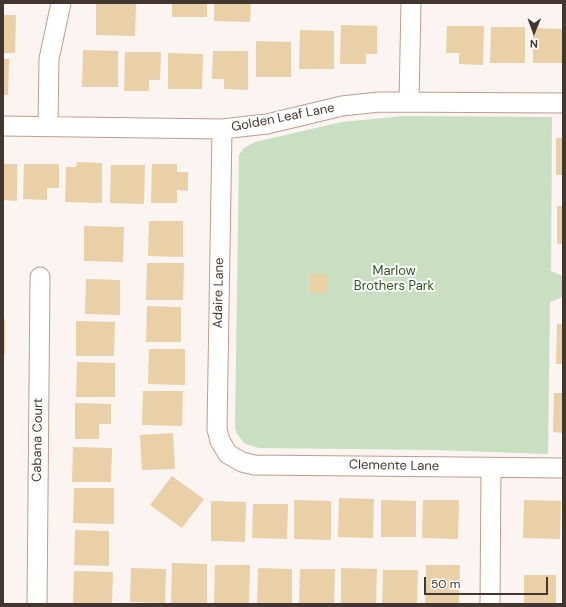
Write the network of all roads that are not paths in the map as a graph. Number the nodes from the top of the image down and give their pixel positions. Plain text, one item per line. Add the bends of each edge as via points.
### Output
1 (61, 3) edge
2 (410, 3) edge
3 (409, 101) junction
4 (563, 103) edge
5 (3, 126) edge
6 (48, 127) junction
7 (222, 129) junction
8 (40, 277) dead end
9 (228, 454) joint
10 (491, 468) junction
11 (563, 468) edge
12 (37, 604) edge
13 (490, 604) edge

1 - 6 street via 49,59
2 - 3 street
3 - 4 street, Golden Leaf Lane
3 - 7 street, Golden Leaf Lane via 342,106 267,124
5 - 6 street, Golden Leaf Lane
6 - 7 street, Golden Leaf Lane
7 - 9 street, Adaire Lane via 217,429 220,441
8 - 12 street, Cabana Court
9 - 10 street, Clemente Lane via 242,462 254,464
10 - 11 street, Clemente Lane
10 - 13 street

